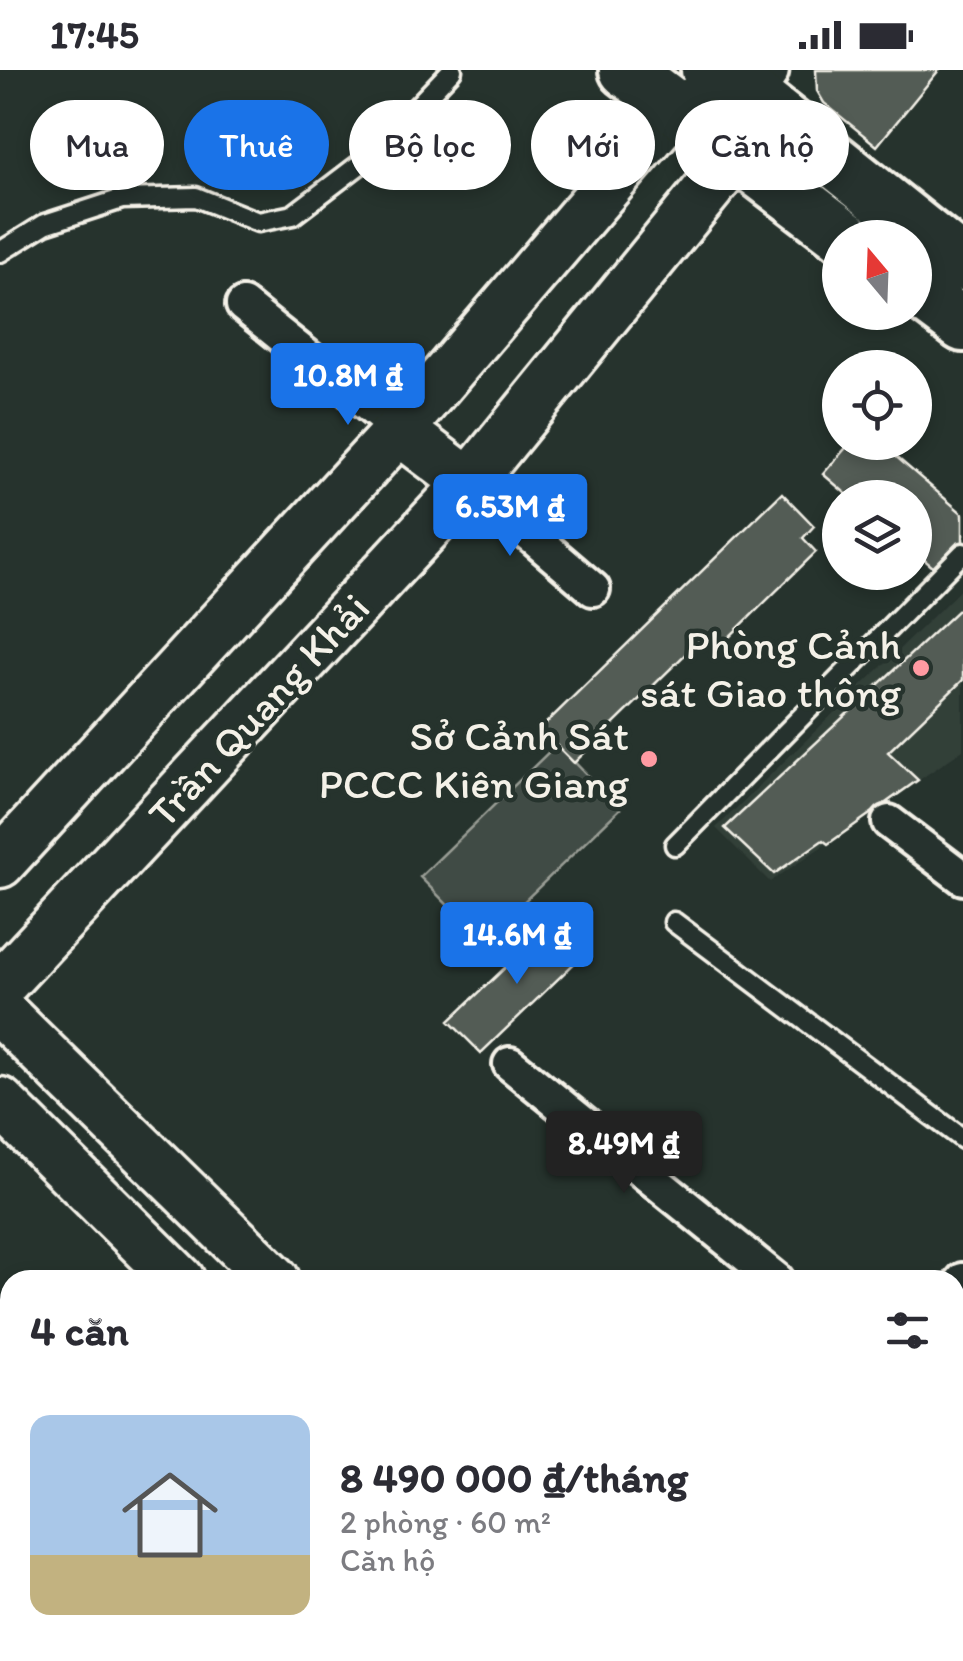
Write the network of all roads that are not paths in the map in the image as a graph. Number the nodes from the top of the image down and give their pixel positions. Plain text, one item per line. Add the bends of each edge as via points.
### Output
1 (452, 70) edge
2 (626, 70) edge
3 (724, 84) edge
4 (707, 190) edge
5 (784, 190) edge
6 (823, 220) edge
7 (0, 252) edge
8 (963, 264) edge
9 (932, 302) edge
10 (242, 305) dead end
11 (963, 326) edge
12 (399, 430) junction
13 (469, 482) junction
14 (963, 553) edge
15 (592, 589) dead end
16 (888, 822) dead end
17 (675, 845) dead end
18 (0, 863) edge
19 (963, 878) edge
20 (674, 922) dead end
21 (0, 986) edge
22 (0, 1011) edge
23 (510, 1064) dead end
24 (0, 1102) edge
25 (963, 1139) edge
26 (170, 1270) edge
27 (265, 1270) edge
28 (764, 1270) edge

1 - 7 lane via 368,158 294,215 258,222 196,197 122,199 45,224
2 - 3 main road
3 - 8 main road
3 - 12 street, Trần Quang Khải
4 - 13 street, Trần Quang Khải
5 - 6 main road
9 - 11 main road
10 - 12 street
12 - 13 street
12 - 18 street, Trần Quang Khải
13 - 15 street
13 - 21 street, Trần Quang Khải
14 - 17 lane
16 - 19 street
20 - 25 lane
22 - 27 street
23 - 28 street
24 - 26 street

